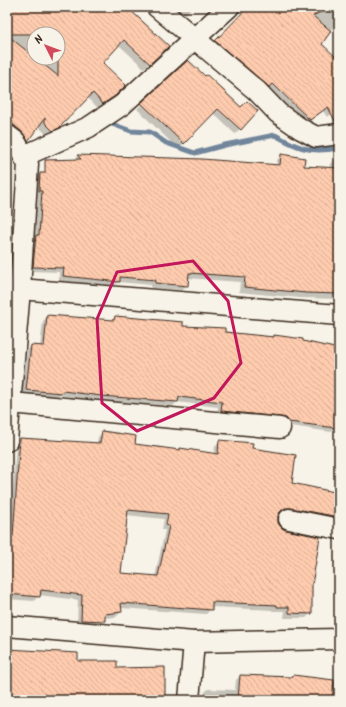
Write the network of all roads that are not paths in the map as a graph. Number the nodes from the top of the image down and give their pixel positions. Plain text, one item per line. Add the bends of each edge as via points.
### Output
1 (157, 7) edge
2 (229, 7) edge
3 (194, 39) junction
4 (339, 134) edge
5 (7, 135) edge
6 (24, 156) junction
7 (14, 288) edge
8 (339, 315) edge
9 (11, 404) junction
10 (280, 428) dead end
11 (7, 441) edge
12 (289, 519) dead end
13 (339, 529) edge
14 (7, 626) edge
15 (339, 639) edge
16 (194, 642) junction
17 (189, 700) edge

1 - 3 street
2 - 3 street
3 - 4 street via 257,91 278,113 300,129 316,137
3 - 6 street via 122,105 89,127
5 - 6 street via 15,141
6 - 7 street via 28,164
7 - 8 street
7 - 9 street
9 - 10 street
9 - 11 street
12 - 13 street
14 - 16 street
15 - 16 street
16 - 17 street

